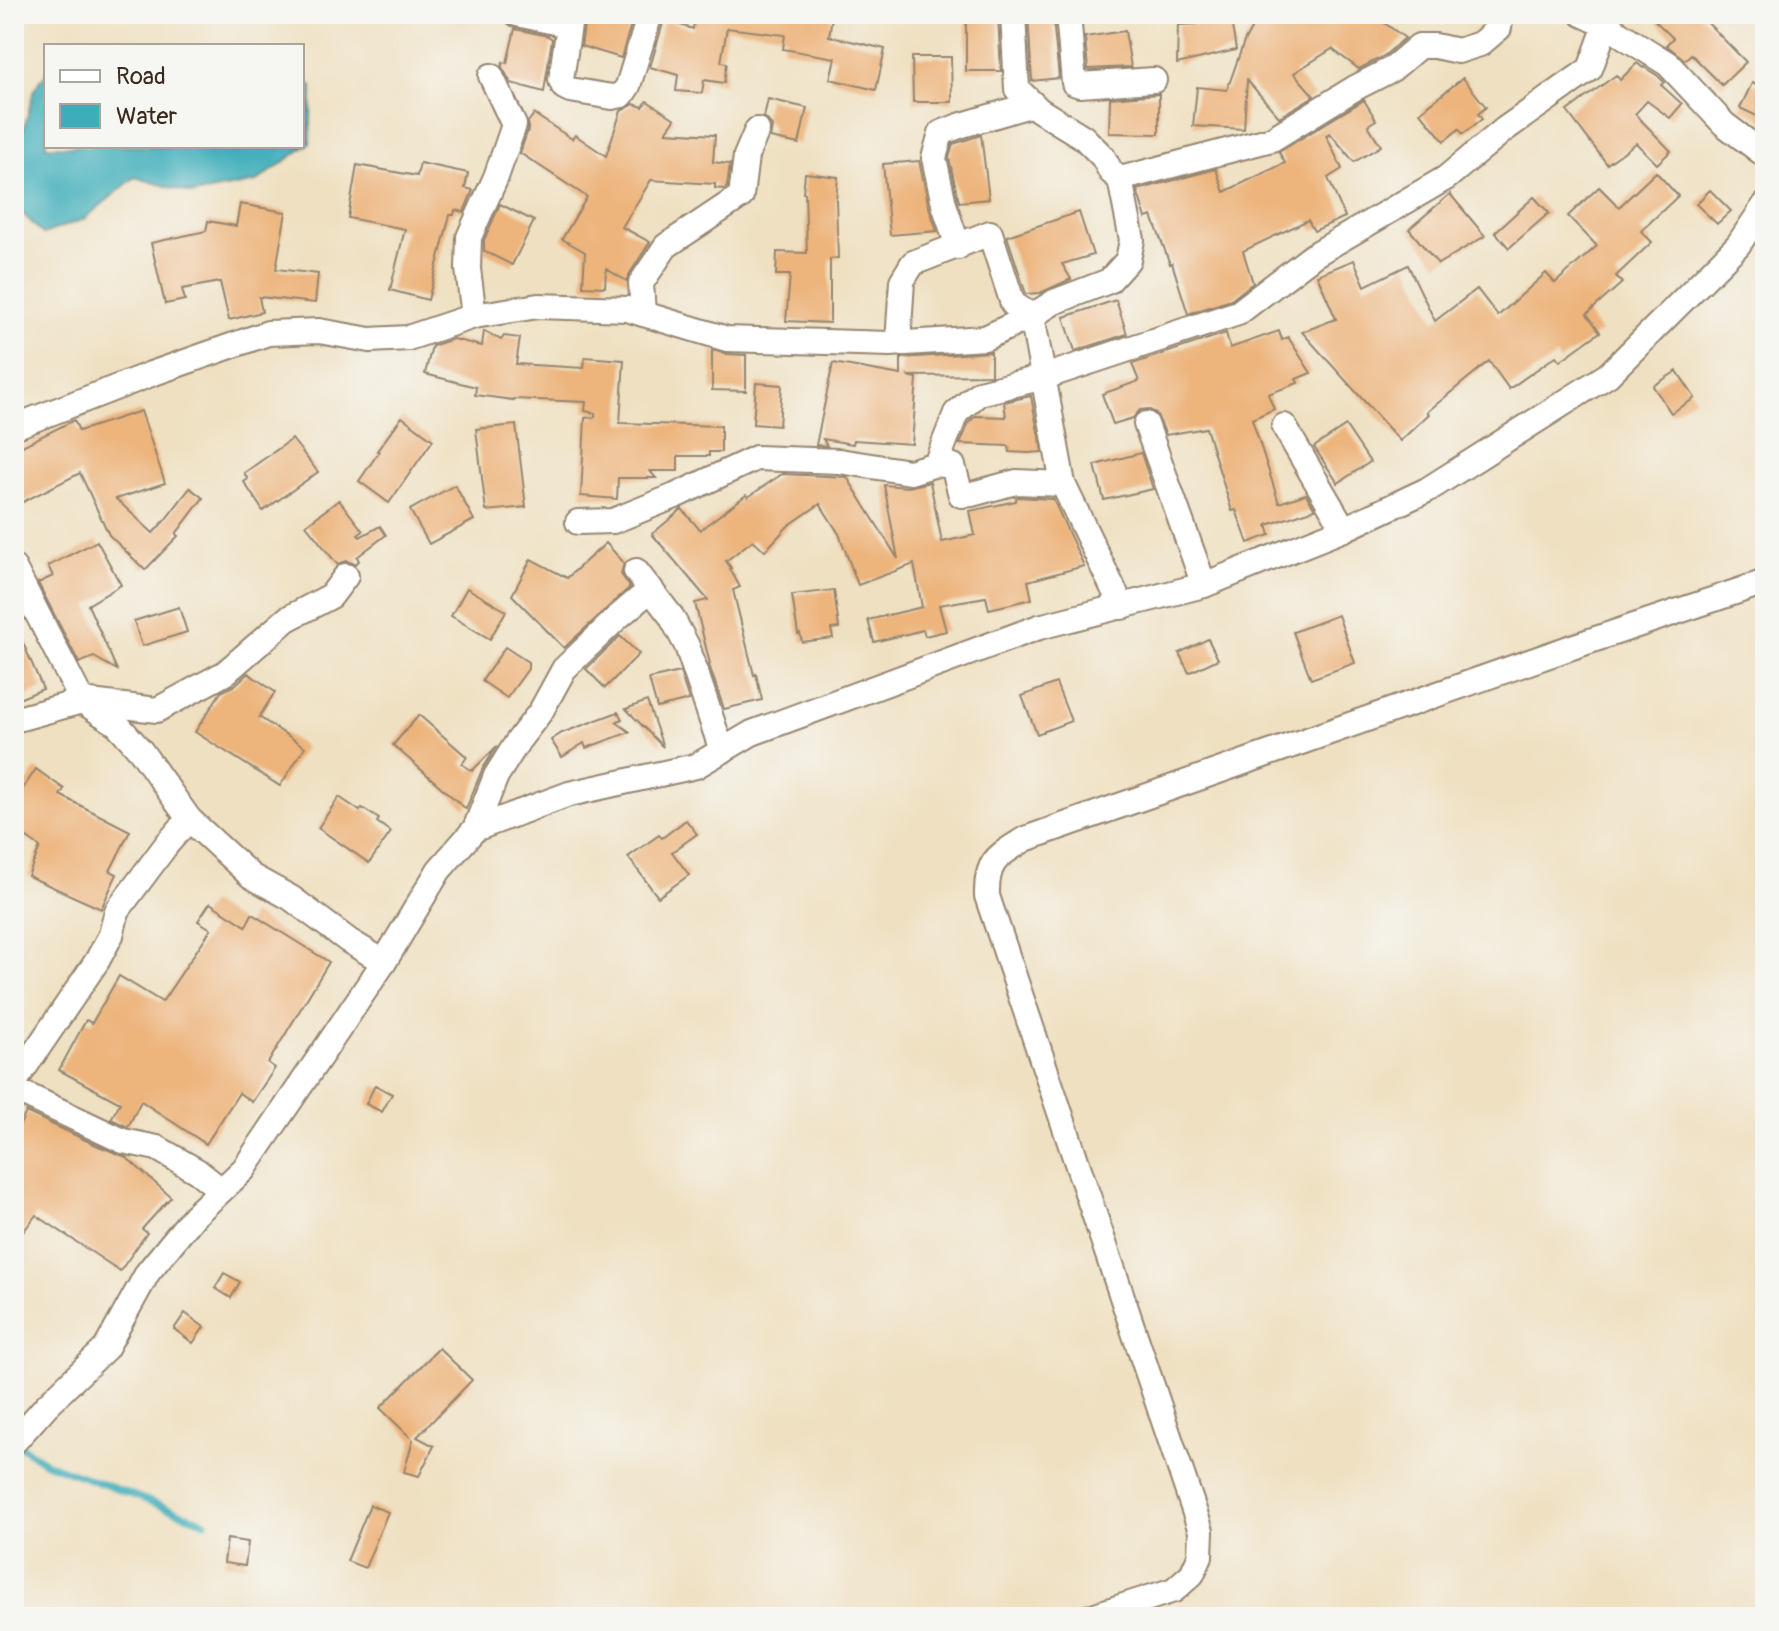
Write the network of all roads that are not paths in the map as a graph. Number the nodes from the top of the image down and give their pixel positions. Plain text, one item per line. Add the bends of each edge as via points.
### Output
1 (517, 14) edge
2 (650, 14) edge
3 (1013, 14) edge
4 (1068, 14) edge
5 (1501, 14) edge
6 (1582, 14) edge
7 (1608, 19) edge
8 (491, 76) dead end
9 (1154, 80) dead end
10 (1033, 104) junction
11 (757, 130) dead end
12 (1765, 155) edge
13 (1120, 179) junction
14 (1765, 205) edge
15 (958, 247) junction
16 (643, 314) junction
17 (474, 316) junction
18 (1032, 316) junction
19 (898, 343) junction
20 (1044, 377) junction
21 (1146, 424) dead end
22 (1284, 426) dead end
23 (14, 427) edge
24 (936, 464) junction
25 (1063, 484) junction
26 (578, 522) dead end
27 (1344, 529) junction
28 (14, 568) edge
29 (346, 576) dead end
30 (1765, 582) edge
31 (1204, 585) junction
32 (1122, 607) junction
33 (82, 701) junction
34 (14, 720) edge
35 (722, 751) junction
36 (189, 819) junction
37 (475, 829) junction
38 (384, 962) junction
39 (14, 1083) edge
40 (14, 1093) edge
41 (221, 1190) junction
42 (14, 1442) edge
43 (1089, 1617) edge

1 - 2 street via 569,25 564,87 612,97 622,95 628,86
3 - 10 street via 1017,89
4 - 9 street via 1074,83
5 - 13 street via 1499,28 1480,44 1458,51 1419,46 1392,69 1272,139
6 - 7 street
7 - 12 street via 1668,64 1724,124
7 - 20 street via 1590,69 1446,178 1314,255 1238,313
8 - 17 street via 514,125 469,237
10 - 13 street via 1083,137
10 - 15 street via 941,133 934,158
11 - 16 street via 746,156 741,196 666,246 641,283
13 - 18 street via 1132,240 1128,260 1109,281
14 - 27 street via 1738,245 1608,375 1427,490
15 - 18 street via 990,233 1013,304
15 - 19 street via 913,263 902,281
16 - 17 street via 538,306
16 - 19 street via 727,339
17 - 23 street via 408,338 268,333
18 - 19 street via 985,338
18 - 20 street
20 - 24 street via 979,393 956,413
20 - 25 street
21 - 31 street
22 - 27 street
24 - 25 street via 953,466 961,495 1016,482
24 - 26 street via 910,472 839,461 756,458 613,521
25 - 32 street
27 - 31 street
28 - 33 street
29 - 33 street via 331,596 287,619 225,673 157,710
30 - 43 street via 1025,839 998,856 987,877 987,896 1201,1531 1200,1556 1192,1574 1174,1590
31 - 32 street
32 - 35 street via 1039,627 752,733
33 - 34 street
33 - 36 street via 117,724
35 - 37 street via 696,766 569,794
35 - 37 street via 687,646 643,580 618,617 564,669 496,776
36 - 38 street via 251,876
36 - 39 street via 117,911 97,961
37 - 38 street via 439,870
38 - 41 street via 244,1169
40 - 41 street via 123,1141 157,1148
41 - 42 street via 148,1272 106,1348

